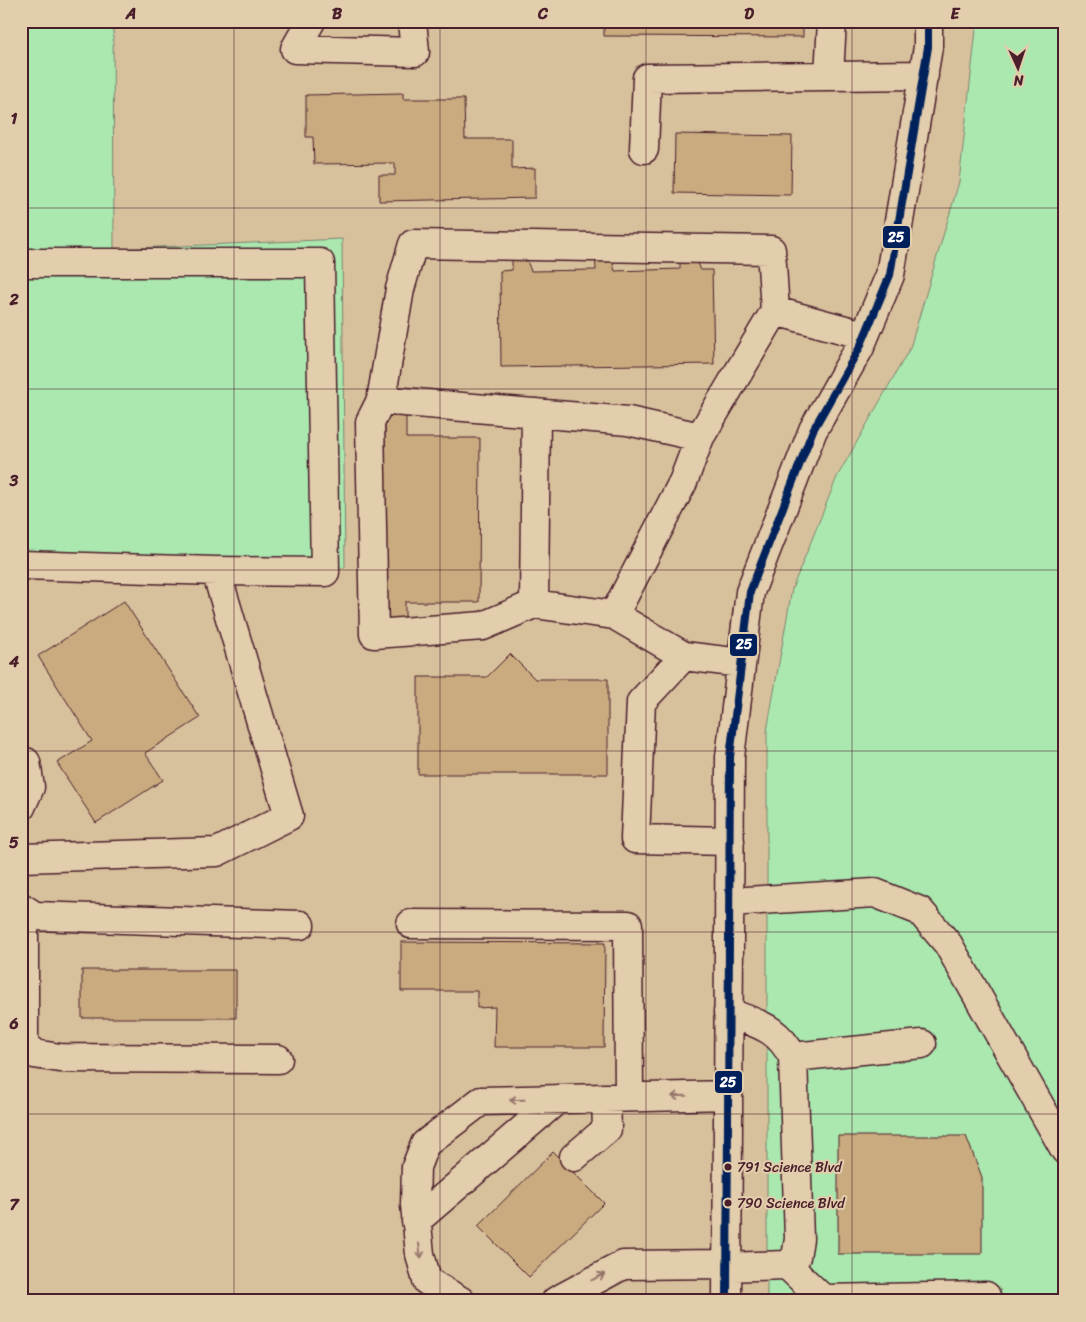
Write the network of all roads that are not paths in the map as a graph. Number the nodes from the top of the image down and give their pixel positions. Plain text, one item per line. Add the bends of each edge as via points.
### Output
1 (311, 21) edge
2 (412, 21) edge
3 (832, 21) edge
4 (928, 21) edge
5 (829, 76) junction
6 (924, 76) junction
7 (644, 149) dead end
8 (21, 263) edge
9 (774, 311) junction
10 (864, 335) junction
11 (381, 400) junction
12 (536, 413) junction
13 (700, 437) junction
14 (21, 565) edge
15 (216, 571) junction
16 (534, 604) junction
17 (614, 615) junction
18 (684, 656) junction
19 (741, 663) junction
20 (21, 761) edge
21 (21, 807) edge
22 (730, 841) junction
23 (21, 858) edge
24 (729, 902) junction
25 (22, 908) edge
26 (411, 924) dead end
27 (300, 925) dead end
28 (728, 1012) junction
29 (922, 1044) dead end
30 (793, 1057) junction
31 (278, 1059) dead end
32 (728, 1095) junction
33 (618, 1098) junction
34 (558, 1099) junction
35 (1065, 1150) edge
36 (574, 1158) dead end
37 (416, 1221) junction
38 (727, 1265) junction
39 (787, 1265) junction
40 (986, 1296) dead end
41 (461, 1301) edge
42 (556, 1301) edge
43 (727, 1301) edge

1 - 2 street via 295,49 415,52
3 - 5 street
4 - 6 street
5 - 6 street
5 - 7 street via 647,78
6 - 10 street via 890,276
8 - 15 street via 320,263 325,572
9 - 10 street
9 - 11 street via 771,250 413,244 400,289
9 - 13 street
10 - 19 street via 813,430 750,592
11 - 12 street
11 - 16 street via 370,422 374,634 482,626
12 - 13 street via 628,421
12 - 16 street
13 - 17 street via 683,482
14 - 15 street
15 - 23 street via 289,816 217,852
16 - 17 street
17 - 18 street
18 - 19 street
18 - 22 street via 641,702 635,839
19 - 22 street via 730,757
20 - 21 street via 26,762 30,787
22 - 24 street
24 - 28 street
24 - 35 street via 875,893 920,911 948,944
25 - 27 street via 35,916
25 - 31 street via 24,1044 34,1054 60,1058
26 - 33 street via 628,925
28 - 30 street via 774,1031
28 - 32 street
29 - 30 street
30 - 39 street via 799,1239 796,1257
32 -> 33 street
32 - 38 street
33 - 34 street
33 - 36 street via 608,1129
34 - 37 street
34 -> 37 street via 481,1101 425,1144 416,1167
37 -> 41 street via 427,1281
38 - 39 street
42 -> 38 street via 624,1265
38 - 43 street
39 - 40 street via 823,1300

